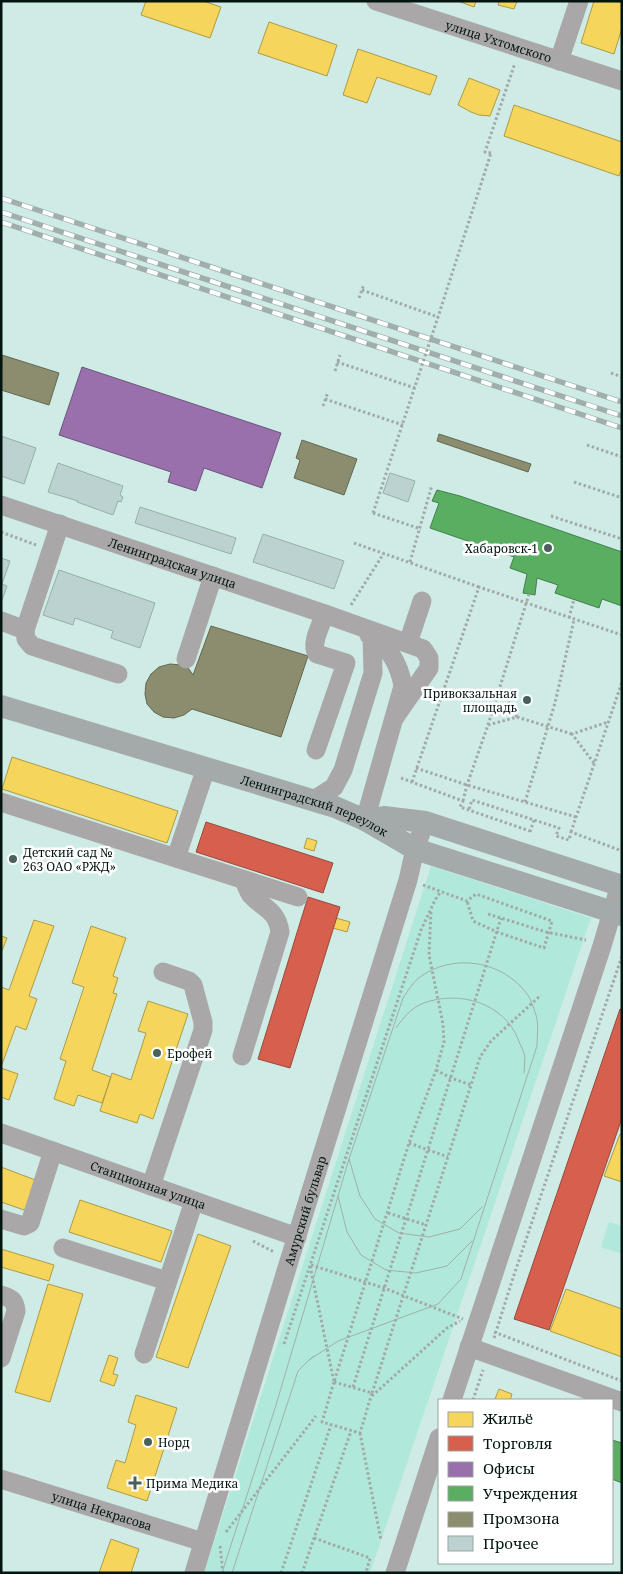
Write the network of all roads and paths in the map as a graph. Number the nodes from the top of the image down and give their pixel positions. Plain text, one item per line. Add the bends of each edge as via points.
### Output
1 (376, 1) edge
2 (579, 1) edge
3 (520, 49) junction
4 (560, 61) junction
5 (622, 81) edge
6 (364, 284) dead end
7 (362, 290) junction
8 (360, 298) dead end
9 (438, 317) junction
10 (340, 355) dead end
11 (338, 362) junction
12 (335, 371) dead end
13 (611, 373) dead end
14 (622, 377) edge
15 (415, 388) junction
16 (328, 392) dead end
17 (325, 399) junction
18 (322, 406) dead end
19 (403, 425) junction
20 (587, 445) dead end
21 (622, 457) edge
22 (574, 482) dead end
23 (432, 485) dead end
24 (622, 498) edge
25 (1, 505) edge
26 (551, 516) dead end
27 (60, 524) junction
28 (420, 529) junction
29 (1, 532) edge
30 (622, 539) edge
31 (354, 543) dead end
32 (51, 550) junction
33 (384, 553) junction
34 (410, 562) junction
35 (213, 576) junction
36 (479, 587) junction
37 (529, 594) dead end
38 (574, 600) dead end
39 (422, 601) dead end
40 (526, 604) junction
41 (324, 614) junction
42 (347, 614) junction
43 (569, 618) junction
44 (574, 620) junction
45 (1, 621) edge
46 (25, 630) junction
47 (622, 635) edge
48 (372, 636) junction
49 (408, 643) junction
50 (186, 659) dead end
51 (118, 674) dead end
52 (622, 682) edge
53 (500, 687) junction
54 (1, 706) edge
55 (395, 717) junction
56 (517, 717) junction
57 (608, 722) junction
58 (488, 725) junction
59 (548, 727) junction
60 (572, 734) junction
61 (316, 750) dead end
62 (594, 764) junction
63 (206, 768) junction
64 (416, 768) junction
65 (400, 778) dead end
66 (412, 782) junction
67 (467, 785) junction
68 (314, 800) junction
69 (463, 801) junction
70 (1, 802) edge
71 (525, 802) junction
72 (469, 809) junction
73 (576, 817) junction
74 (365, 820) junction
75 (534, 820) junction
76 (425, 822) junction
77 (530, 831) junction
78 (571, 832) junction
79 (529, 837) dead end
80 (415, 849) junction
81 (622, 851) edge
82 (176, 858) junction
83 (244, 880) junction
84 (422, 885) dead end
85 (621, 885) edge
86 (441, 891) junction
87 (298, 897) dead end
88 (467, 901) junction
89 (432, 909) junction
90 (488, 914) dead end
91 (617, 914) edge
92 (502, 918) junction
93 (497, 932) junction
94 (549, 933) junction
95 (588, 941) dead end
96 (622, 956) edge
97 (163, 972) dead end
98 (540, 995) dead end
99 (242, 1056) dead end
100 (436, 1070) junction
101 (451, 1078) junction
102 (471, 1085) junction
103 (1, 1133) edge
104 (409, 1144) junction
105 (428, 1150) junction
106 (53, 1151) junction
107 (448, 1156) junction
108 (151, 1186) junction
109 (194, 1201) junction
110 (388, 1213) junction
111 (1, 1219) edge
112 (406, 1219) junction
113 (426, 1225) junction
114 (297, 1237) junction
115 (64, 1248) dead end
116 (303, 1262) dead end
117 (310, 1265) junction
118 (167, 1282) junction
119 (366, 1282) junction
120 (384, 1288) junction
121 (1, 1295) edge
122 (403, 1296) junction
123 (490, 1330) dead end
124 (496, 1333) junction
125 (469, 1347) junction
126 (282, 1348) dead end
127 (144, 1354) dead end
128 (489, 1354) junction
129 (1, 1358) edge
130 (622, 1381) edge
131 (334, 1382) junction
132 (353, 1388) junction
133 (371, 1396) junction
134 (452, 1399) edge
135 (473, 1399) edge
136 (622, 1402) edge
137 (316, 1416) dead end
138 (331, 1425) junction
139 (351, 1430) junction
140 (360, 1433) junction
141 (438, 1441) edge
142 (1, 1479) edge
143 (226, 1526) dead end
144 (314, 1538) junction
145 (381, 1540) dead end
146 (204, 1542) junction
147 (215, 1558) dead end
148 (194, 1573) edge
149 (223, 1573) edge
150 (281, 1573) edge
151 (302, 1573) edge
152 (366, 1573) edge
153 (395, 1573) edge

1 - 3 street, улица Ухтомского
2 - 4 street
3 - 4 street, улица Ухтомского
3 - 9 path, bridge via 485,152 491,153
4 - 5 street, улица Ухтомского
6 - 7 path
7 - 8 path
7 - 9 path
9 - 15 path, bridge
10 - 11 path
11 - 12 path
11 - 15 path
13 - 14 path
15 - 19 path, bridge
16 - 17 path
17 - 18 path
17 - 19 path
19 - 28 path, bridge via 373,513
20 - 21 path
22 - 24 path
23 - 28 path
25 - 27 street, Ленинградская улица
26 - 30 path
27 - 32 street
27 - 35 street, Ленинградская улица
28 - 34 path
29 - 32 path
31 - 33 path
32 - 46 street
33 - 34 path
33 - 42 path
34 - 36 path
35 - 41 street, Ленинградская улица
35 - 50 street
36 - 40 path
36 - 64 path
37 - 40 path
38 - 43 path
39 - 49 street
40 - 43 path
40 - 53 path
41 - 42 street, Ленинградская улица
41 - 61 street via 314,645 315,652 346,664
42 - 48 street
42 - 49 street
43 - 44 path
44 - 47 path
44 - 59 path
45 - 46 street
46 - 51 street via 32,646
48 - 55 street via 388,649 401,674 403,686
48 - 68 street via 373,674 343,770 334,786
49 - 55 street via 423,649 429,658 429,668
52 - 57 path
53 - 56 path
53 - 58 path
54 - 63 main road, Ленинградский переулок
55 - 74 street
56 - 58 path
56 - 59 path
57 - 60 path
57 - 62 path
58 - 67 path
59 - 60 path
59 - 71 path
60 - 62 path
62 - 73 path
63 - 68 main road, Ленинградский переулок
63 - 82 street
64 - 66 path
64 - 67 path
65 - 66 path
66 - 69 path
67 - 69 path
67 - 71 path
68 - 74 main road, Ленинградский переулок
69 - 72 path via 460,807
70 - 82 street
71 - 73 path
72 - 75 path via 472,800
72 - 77 path
73 - 78 path
74 - 76 main road via 384,817
74 - 80 main road, Ленинградский переулок
75 - 77 path
75 - 78 path via 558,828 556,836 569,840
76 - 80 street, Амурский бульвар
76 - 85 main road
77 - 79 path
78 - 81 path
80 - 91 main road, Ленинградский переулок
80 - 114 street, Амурский бульвар
82 - 83 street
83 - 87 street
83 - 99 street via 250,894 274,914 280,932
84 - 86 path
85 - 91 street
86 - 88 path
86 - 89 path
88 - 93 path via 473,922
88 - 94 path via 476,894 552,921
89 - 100 path via 429,955 444,1042
89 - 117 path via 421,930
90 - 92 path
91 - 125 street via 602,946
92 - 93 path
92 - 94 path
93 - 94 path via 544,948
93 - 101 path
94 - 95 path
96 - 124 path
97 - 108 street via 193,985 203,1030
98 - 102 path via 491,1041 480,1057
100 - 101 path
100 - 104 path
101 - 102 path
101 - 105 path
102 - 107 path
103 - 106 street, Станционная улица
104 - 105 path
104 - 110 path
105 - 107 path
105 - 112 path
106 - 108 street, Станционная улица
106 - 111 street via 30,1224 24,1226
107 - 113 path
108 - 109 street, Станционная улица
109 - 114 street, Станционная улица
109 - 118 street
110 - 112 path
110 - 119 path
112 - 113 path
112 - 120 path
113 - 122 path
114 - 146 street, Амурский бульвар
115 - 118 street
116 - 117 path
117 - 119 path
117 - 126 path
117 - 131 path
118 - 127 street
119 - 120 path
119 - 131 path
120 - 122 path
120 - 132 path
121 - 129 street via 11,1298 16,1311
122 - 133 path
122 - 133 path via 462,1319 447,1328
123 - 124 path
124 - 128 path
124 - 130 path
125 - 128 street
125 - 134 street
128 - 135 path
128 - 136 street
131 - 132 path
131 - 138 path via 322,1422
132 - 133 path
133 - 140 path
137 - 143 path via 223,1536
138 - 139 path
138 - 150 path
139 - 140 path
139 - 144 path
140 - 145 path
141 - 153 street
142 - 146 street, улица Некрасова
144 - 151 path
144 - 152 path via 370,1558
146 - 148 street, Амурский бульвар
147 - 149 path via 220,1543

